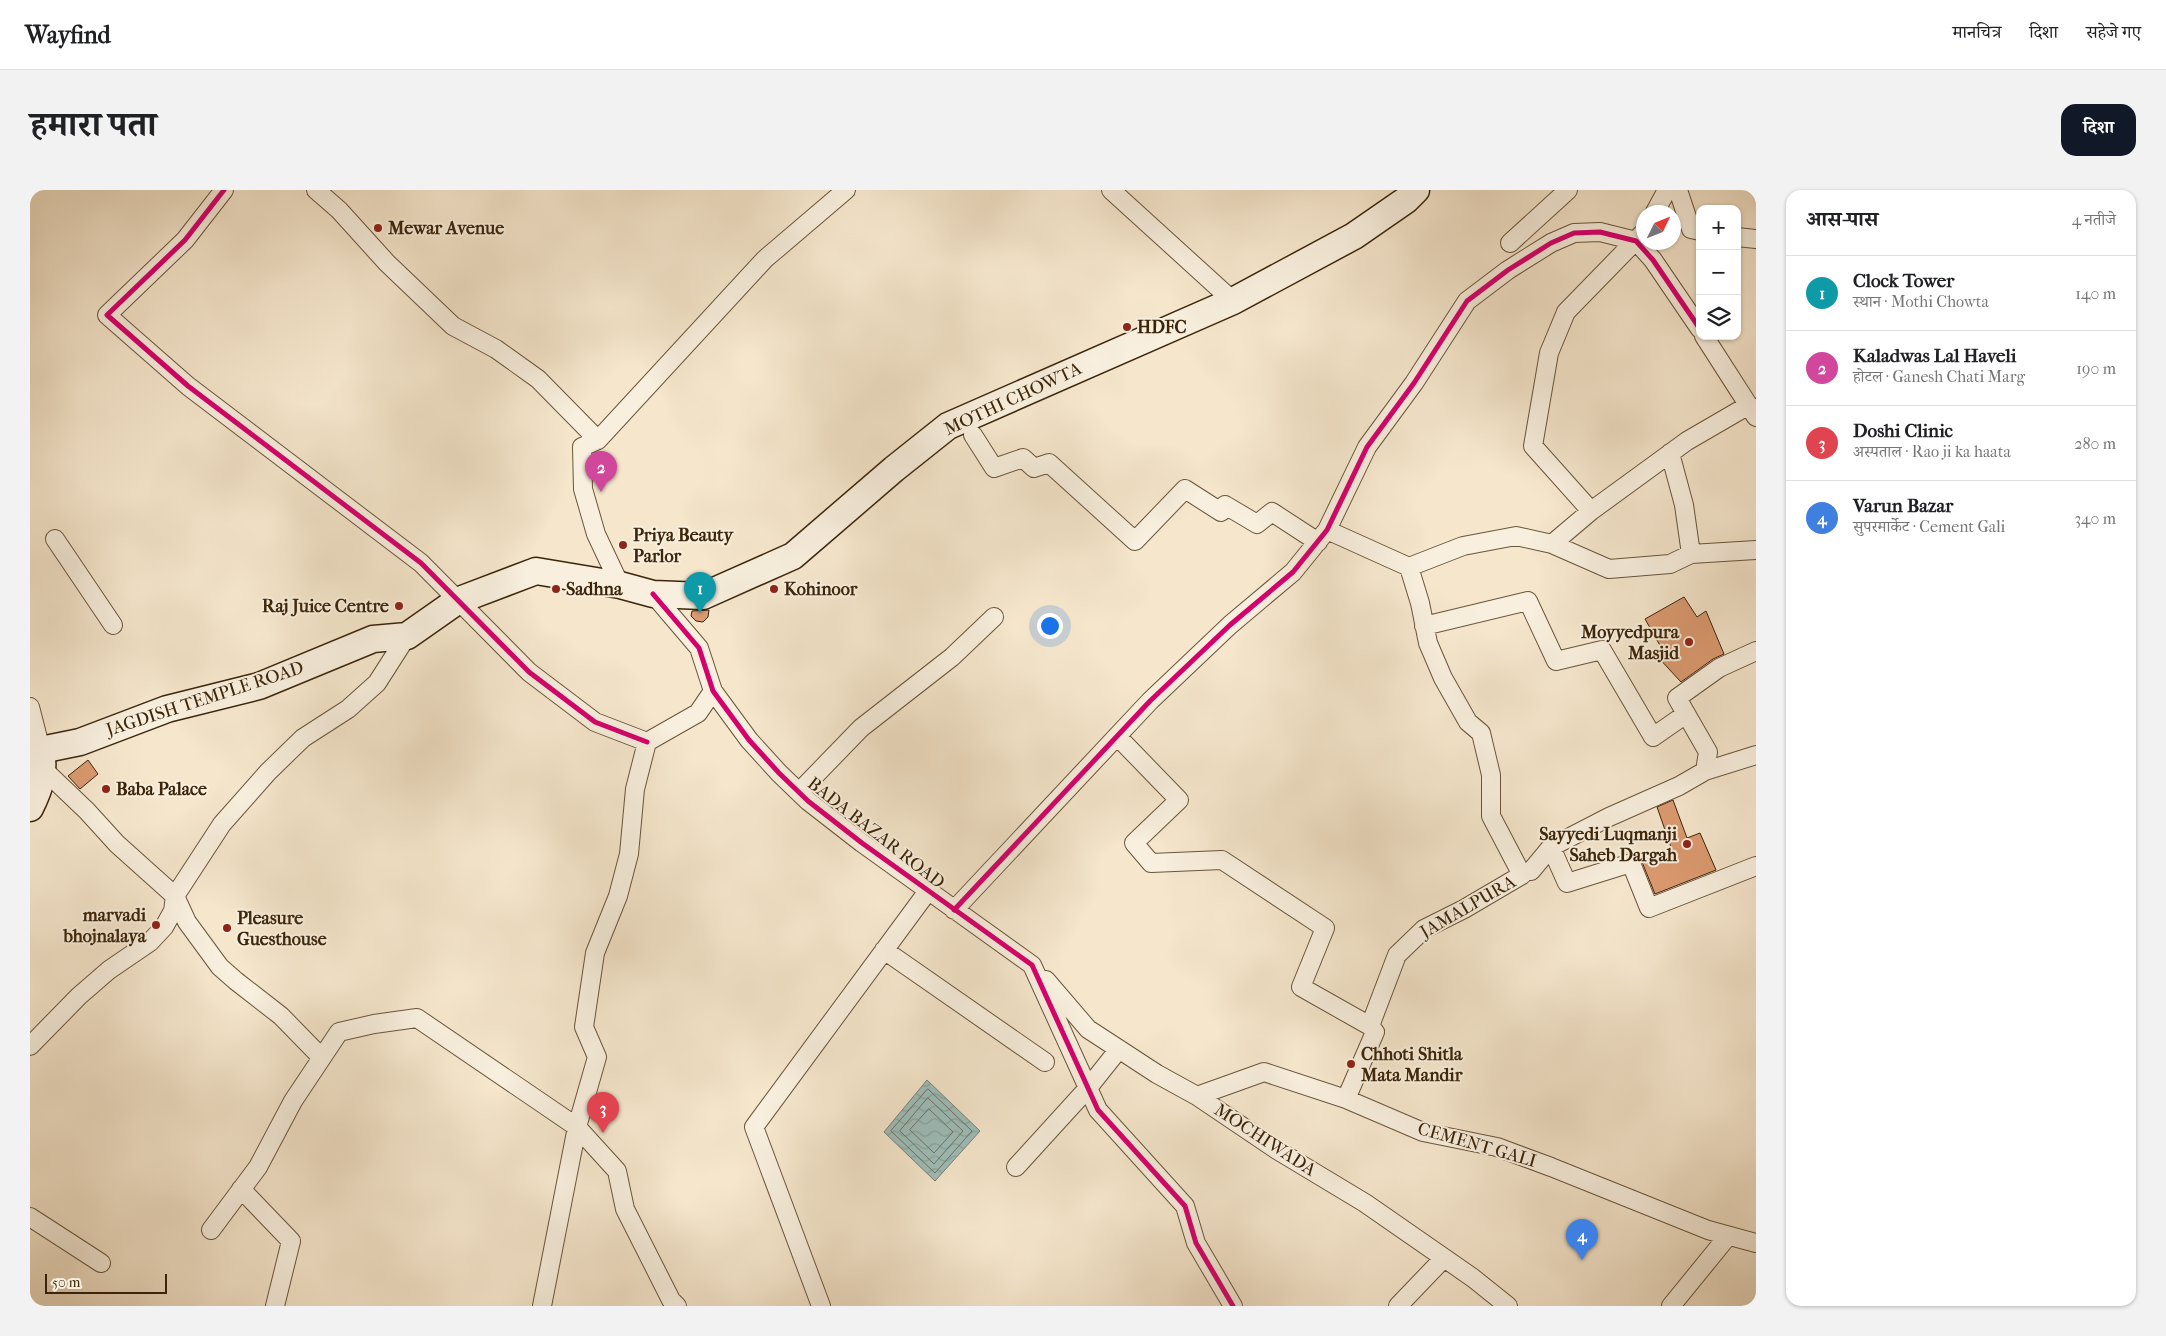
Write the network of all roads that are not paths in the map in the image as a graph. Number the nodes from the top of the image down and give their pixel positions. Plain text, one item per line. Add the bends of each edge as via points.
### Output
1 (224, 190) edge
2 (316, 190) edge
3 (846, 190) edge
4 (1111, 190) edge
5 (1416, 190) edge
6 (1568, 190) edge
7 (1667, 190) edge
8 (1678, 190) edge
9 (1659, 205) edge
10 (1696, 231) edge
11 (1636, 236) edge
12 (1741, 237) edge
13 (1636, 240) edge
14 (1756, 240) edge
15 (1510, 243) dead end
16 (1648, 250) edge
17 (1233, 301) junction
18 (1696, 323) edge
19 (1706, 340) edge
20 (1754, 411) edge
21 (973, 435) dead end
22 (598, 440) junction
23 (1670, 453) junction
24 (1591, 511) junction
25 (1323, 536) junction
26 (55, 539) dead end
27 (1552, 544) junction
28 (1756, 550) edge
29 (1691, 554) junction
30 (1409, 567) junction
31 (620, 585) junction
32 (653, 594) junction
33 (457, 601) junction
34 (994, 617) dead end
35 (113, 625) dead end
36 (1424, 626) junction
37 (407, 636) junction
38 (1756, 651) edge
39 (713, 691) junction
40 (30, 707) edge
41 (1686, 714) junction
42 (1117, 736) junction
43 (647, 742) junction
44 (1756, 755) edge
45 (38, 757) edge
46 (1705, 771) junction
47 (799, 792) junction
48 (30, 808) edge
49 (1551, 847) junction
50 (1756, 866) edge
51 (1526, 873) junction
52 (928, 891) junction
53 (175, 896) junction
54 (954, 910) junction
55 (884, 950) junction
56 (1032, 965) junction
57 (1370, 1026) junction
58 (30, 1046) edge
59 (1119, 1049) junction
60 (321, 1057) junction
61 (1045, 1062) dead end
62 (1088, 1088) junction
63 (1197, 1096) junction
64 (1346, 1099) junction
65 (577, 1127) junction
66 (1016, 1167) dead end
67 (241, 1189) junction
68 (30, 1217) edge
69 (211, 1230) dead end
70 (1728, 1236) junction
71 (1756, 1243) edge
72 (1444, 1258) junction
73 (101, 1263) dead end
74 (274, 1306) edge
75 (542, 1306) edge
76 (677, 1306) edge
77 (821, 1306) edge
78 (1233, 1306) edge
79 (1398, 1306) edge
80 (1508, 1306) edge
81 (1671, 1306) edge

1 - 33 street via 185,240 107,316 188,386 421,563
2 - 22 street via 453,326 496,349 538,379
3 - 22 street via 765,259
4 - 17 street
5 - 17 main road, MOTHI CHOWTA via 1354,236
6 - 15 street
7 - 9 street
8 - 10 street via 1691,230
11 - 25 street via 1574,233 1551,243 1508,270 1467,302 1367,447
12 - 14 street
13 - 24 street via 1566,312 1550,353 1532,446
16 - 18 street
17 - 32 main road, MOTHI CHOWTA via 948,426 793,556 703,596
19 - 20 street
20 - 23 street via 1686,441
21 - 25 street via 994,468 1024,458 1034,468 1049,464 1135,540 1185,489 1221,512 1225,506 1257,524 1272,512
22 - 31 street via 582,447 583,488 596,534
23 - 24 street
23 - 29 street via 1684,505
24 - 27 street
25 - 30 street
25 - 42 street via 1293,572 1230,625
26 - 35 street
27 - 29 street via 1609,569 1670,564
27 - 30 street via 1516,536 1463,546
28 - 29 street
30 - 36 street
31 - 32 main road, MOTHI CHOWTA
31 - 33 main road, JAGDISH TEMPLE ROAD via 536,571
32 - 39 street, BADA BAZAR ROAD via 699,648
33 - 37 main road, JAGDISH TEMPLE ROAD
33 - 43 street via 529,672 595,722
34 - 47 street via 952,656 861,728
36 - 41 street via 1528,601 1556,661 1602,650 1653,737
36 - 51 street via 1443,678 1468,722 1481,733 1491,775 1490,816
37 - 45 main road, JAGDISH TEMPLE ROAD via 373,639 259,686 167,709
37 - 53 street via 377,683 348,709 303,738 268,772 222,824
38 - 41 street via 1719,668 1677,698
39 - 43 street via 698,713
39 - 47 street, BADA BAZAR ROAD via 749,740
40 - 45 street
41 - 46 street via 1708,752
42 - 54 street
42 - 57 street via 1179,800 1134,843 1151,863 1222,860 1325,928 1301,987
43 - 65 street via 636,789 629,854 618,896 595,953 584,1027 598,1057
44 - 46 street
45 - 48 main road via 41,784
45 - 53 street via 117,844
46 - 49 street
47 - 52 street, BADA BAZAR ROAD
49 - 50 street via 1567,883 1631,863 1649,908
49 - 51 street, JAMALPURA
51 - 57 street, JAMALPURA via 1464,910 1424,929 1397,955
52 - 54 street, BADA BAZAR ROAD
52 - 55 street
53 - 58 street via 173,911 160,932 84,991
53 - 60 street via 187,922 220,966 281,1016
54 - 56 street, BADA BAZAR ROAD
55 - 61 street
55 - 77 street via 754,1127
56 - 59 street, MOCHIWADA via 1088,1029
56 - 62 street
57 - 64 street, JAMALPURA via 1375,1032
59 - 62 street
59 - 63 street, MOCHIWADA
60 - 65 street via 339,1032 417,1018
60 - 67 street via 258,1166
62 - 66 street
62 - 78 street via 1098,1110 1185,1206 1196,1243
63 - 64 street, CEMENT GALI via 1264,1072
63 - 72 street, MOCHIWADA via 1365,1203
64 - 70 street, CEMENT GALI via 1423,1132 1497,1147
65 - 75 street
65 - 76 street via 617,1171 625,1209
67 - 69 street
67 - 74 street via 291,1241
68 - 73 street
70 - 71 street, CEMENT GALI
70 - 81 street
72 - 79 street
72 - 80 street, MOCHIWADA

